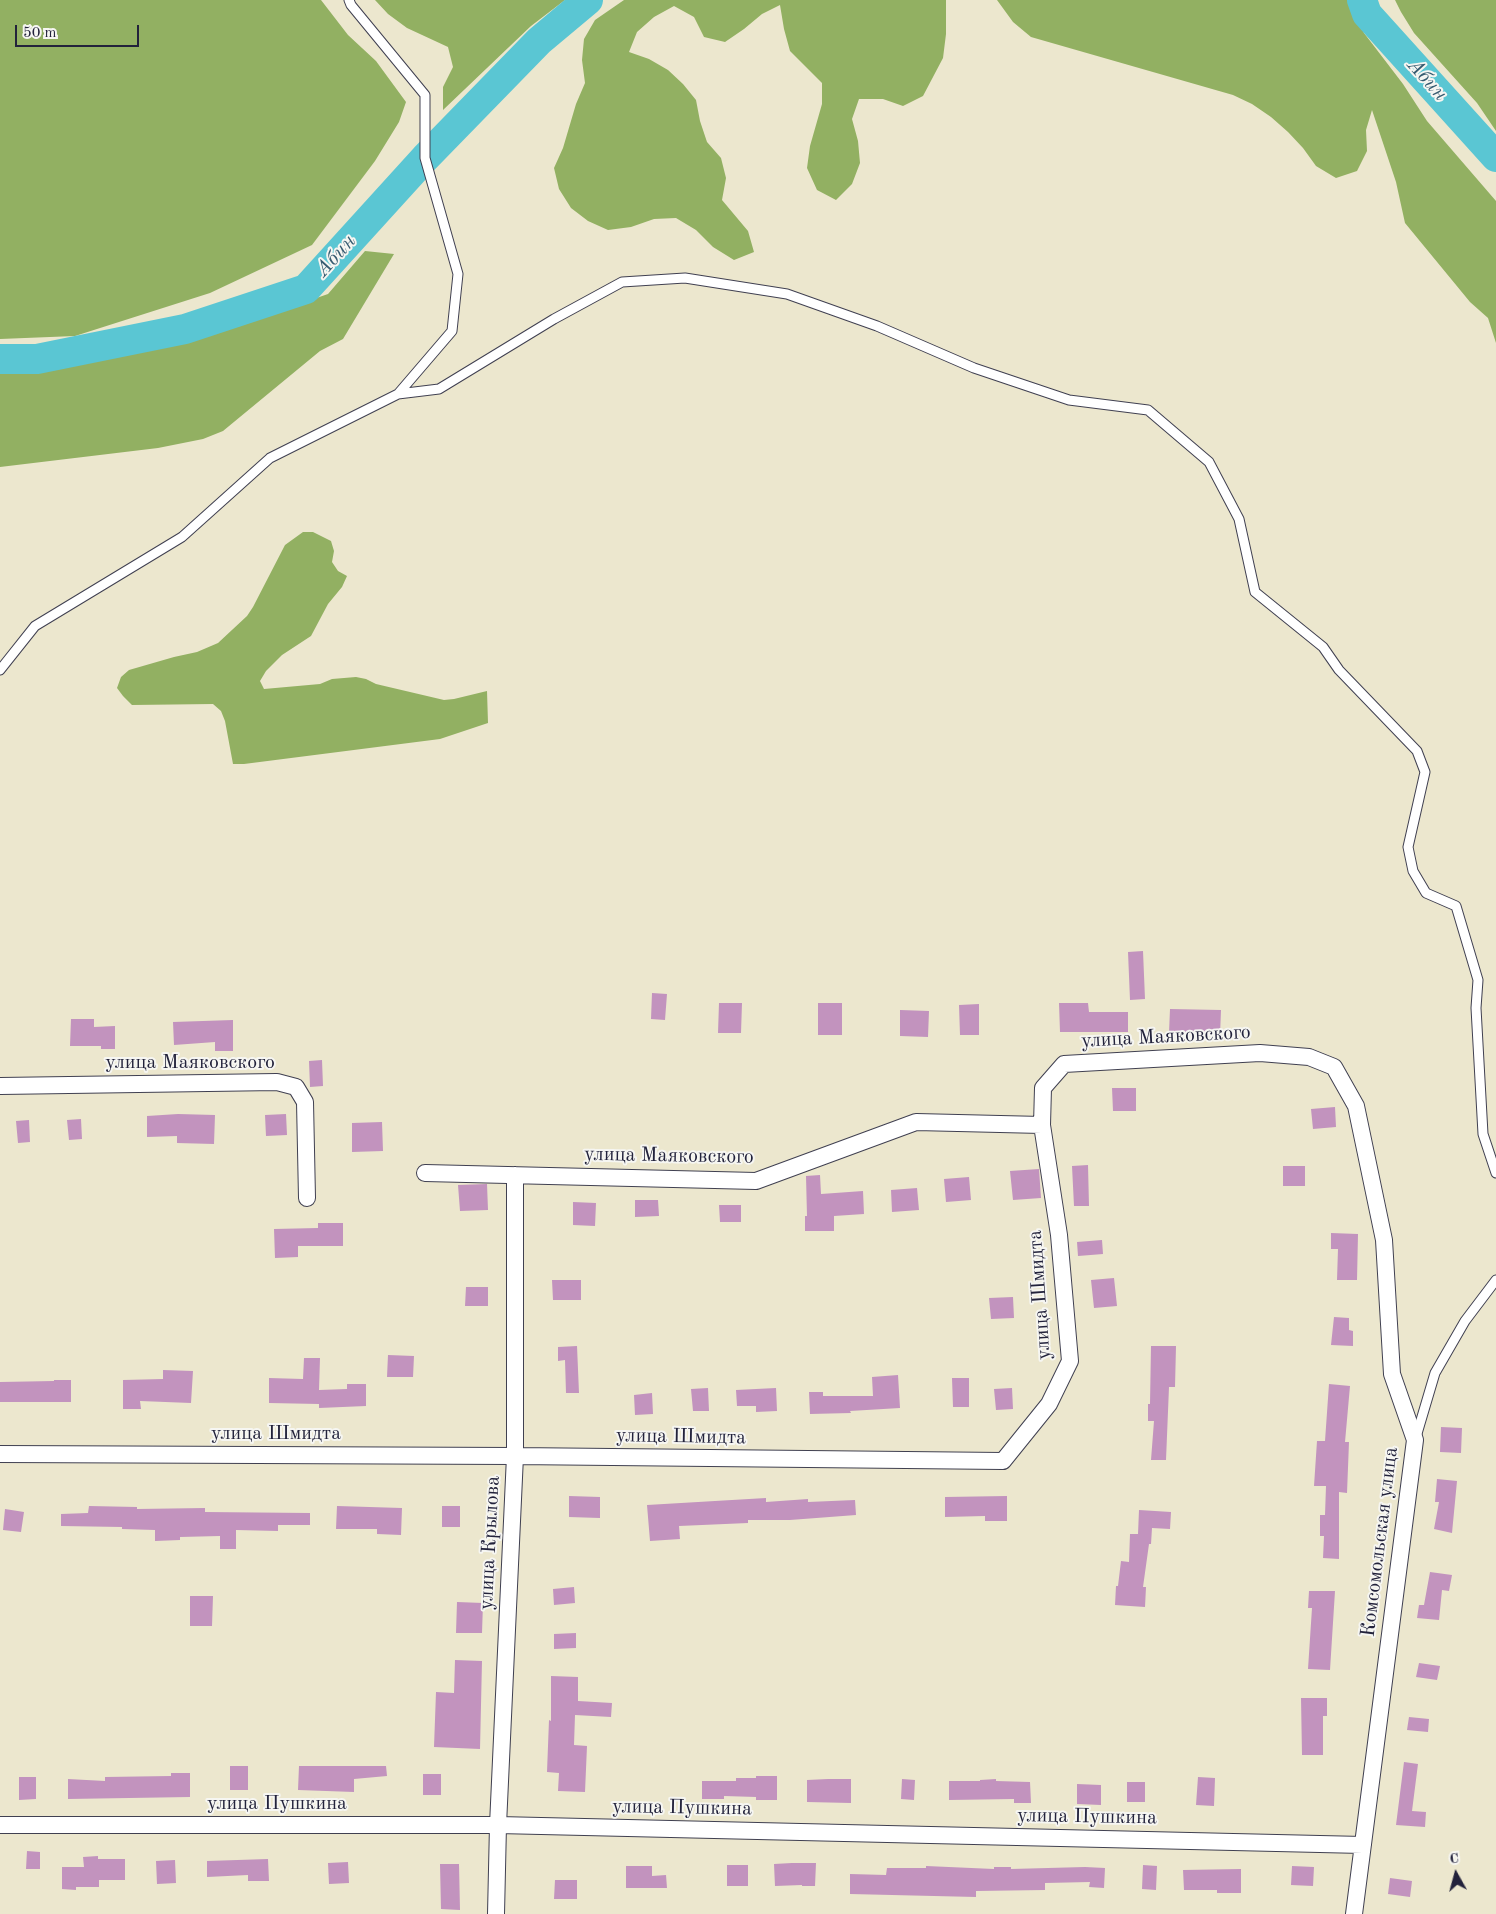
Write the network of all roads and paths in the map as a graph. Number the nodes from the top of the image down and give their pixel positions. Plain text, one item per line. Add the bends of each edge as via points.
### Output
1 (349, 0) edge
2 (398, 394) junction
3 (0, 670) edge
4 (1334, 1066) joint
5 (0, 1086) edge
6 (1042, 1125) junction
7 (1496, 1173) edge
8 (425, 1174) dead end
9 (515, 1175) junction
10 (307, 1198) dead end
11 (1496, 1280) edge
12 (1415, 1440) junction
13 (0, 1454) edge
14 (515, 1456) junction
15 (498, 1824) junction
16 (0, 1825) edge
17 (1363, 1845) junction
18 (496, 1914) edge
19 (1354, 1914) edge

1 - 2 lane via 425,95 424,158 458,274 452,330
2 - 3 lane via 270,458 182,537 34,626
2 - 7 lane via 439,389 622,282 686,278 786,294 877,326 974,368 1069,400 1148,410 1209,462 1240,519 1255,592 1323,647 1340,670 1417,750 1425,772 1408,847 1413,871 1426,893 1456,906 1478,980 1476,1008 1483,1134
4 - 6 street, улица Маяковского via 1309,1057 1260,1053 1064,1064 1043,1088
4 - 12 street, Комсомольская улица via 1356,1106 1384,1240 1392,1374
5 - 10 street, улица Маяковского via 277,1082 296,1087 305,1102
6 - 9 street, улица Маяковского via 916,1122 756,1180
6 - 14 street, улица Шмидта via 1059,1235 1070,1361 1049,1404 1003,1461
8 - 9 street, улица Маяковского
9 - 14 street, улица Крылова
11 - 12 lane via 1465,1320 1436,1373
12 - 17 street, Комсомольская улица
13 - 14 street, улица Шмидта
14 - 15 street, улица Крылова
15 - 16 street, улица Пушкина
15 - 17 street, улица Пушкина
15 - 18 street, улица Крылова
17 - 19 street, Комсомольская улица

